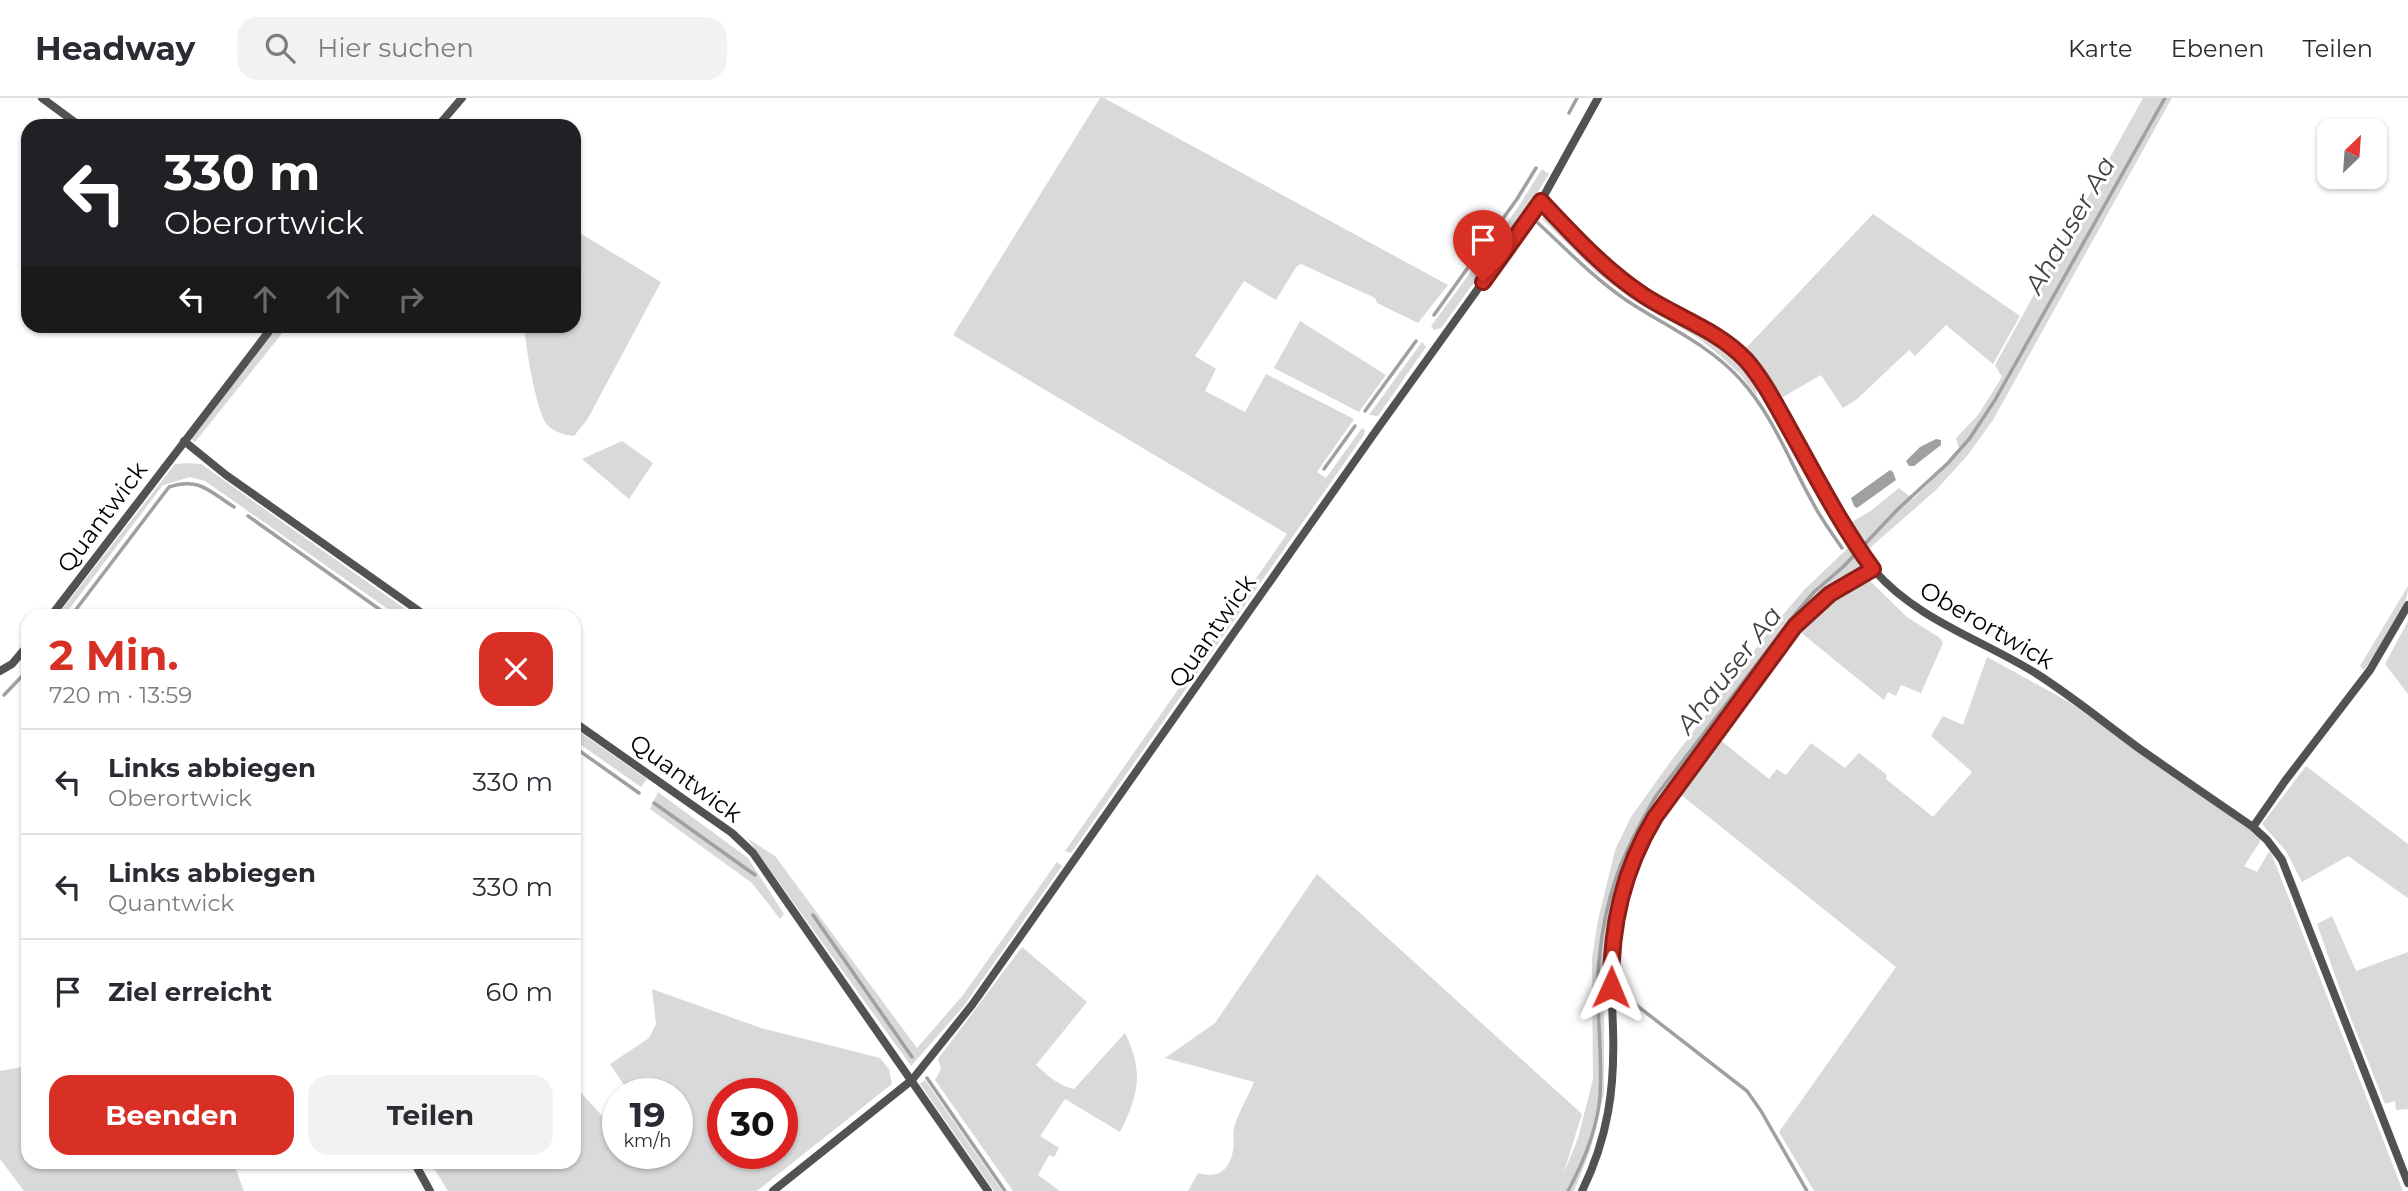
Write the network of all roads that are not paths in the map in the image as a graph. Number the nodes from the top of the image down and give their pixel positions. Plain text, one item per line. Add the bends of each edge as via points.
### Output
1 (42, 98) edge
2 (462, 98) edge
3 (1598, 98) edge
4 (70, 119) edge
5 (444, 119) edge
6 (1541, 201) junction
7 (268, 333) edge
8 (184, 441) junction
9 (1873, 569) junction
10 (2408, 605) edge
11 (56, 609) edge
12 (416, 609) edge
13 (21, 653) edge
14 (0, 671) edge
15 (581, 727) edge
16 (2253, 827) junction
17 (912, 1080) junction
18 (418, 1169) edge
19 (2408, 1183) edge
20 (430, 1191) edge
21 (772, 1191) edge
22 (988, 1191) edge
23 (1582, 1191) edge

1 - 4 street
2 - 5 street
3 - 6 street
6 - 9 street, Oberortwick via 1607,268 1744,358
6 - 17 street, Quantwick via 972,1005
7 - 8 street, Quantwick
8 - 11 street, Quantwick
8 - 12 street
9 - 16 street, Oberortwick via 1909,604 2068,695
9 - 23 street via 1830,594 1795,626 1642,838 1620,894 1614,928 1608,1122
10 - 16 street via 2370,670
13 - 14 street
15 - 17 street, Quantwick via 732,833 753,853
16 - 19 street, Oberortwick via 2282,860
17 - 21 street, Quantwick
17 - 22 street, Quantwick
18 - 20 street

